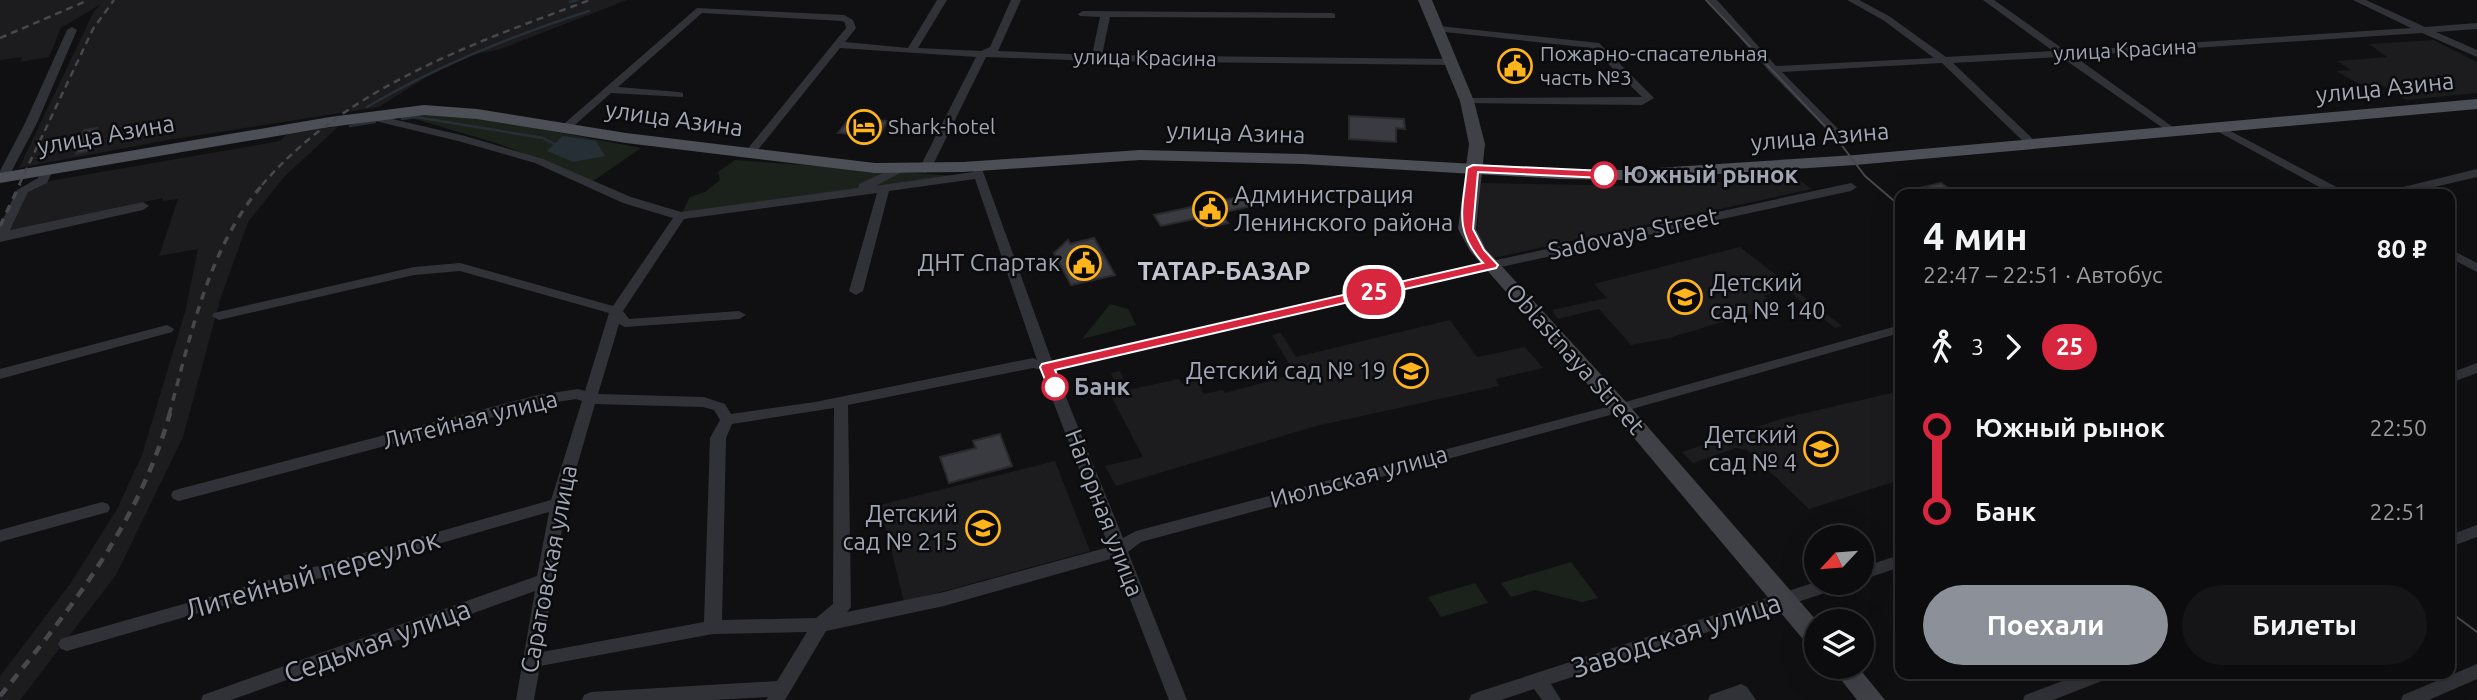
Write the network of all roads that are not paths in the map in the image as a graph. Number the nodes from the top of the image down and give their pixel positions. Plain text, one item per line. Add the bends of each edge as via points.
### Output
1 (942, 0) edge
2 (1016, 0) edge
3 (1425, 0) edge
4 (1712, 0) edge
5 (1852, 0) edge
6 (1879, 0) edge
7 (1989, 0) edge
8 (2358, 0) edge
9 (1861, 7) junction
10 (1083, 14) dead end
11 (1106, 14) junction
12 (1332, 16) dead end
13 (2477, 26) edge
14 (1439, 29) junction
15 (2425, 29) junction
16 (72, 30) dead end
17 (838, 45) junction
18 (911, 51) junction
19 (982, 54) junction
20 (2064, 54) junction
21 (2477, 54) edge
22 (1096, 58) junction
23 (1945, 61) junction
24 (1452, 62) junction
25 (1773, 69) junction
26 (609, 90) junction
27 (680, 95) dead end
28 (1466, 101) junction
29 (2477, 104) edge
30 (371, 117) junction
31 (2219, 128) junction
32 (564, 129) junction
33 (2173, 132) junction
34 (1844, 141) dead end
35 (2032, 144) junction
36 (749, 154) junction
37 (1473, 168) junction
38 (900, 169) junction
39 (925, 169) junction
40 (47, 170) junction
41 (977, 171) junction
42 (2477, 173) edge
43 (1, 178) edge
44 (1851, 187) dead end
45 (884, 188) junction
46 (2331, 189) edge
47 (2411, 189) edge
48 (852, 192) junction
49 (143, 206) dead end
50 (680, 216) junction
51 (0, 237) edge
52 (2455, 256) edge
53 (1491, 265) junction
54 (2477, 268) edge
55 (856, 291) dead end
56 (616, 311) junction
57 (739, 315) dead end
58 (219, 316) dead end
59 (167, 328) dead end
60 (1895, 330) edge
61 (1047, 367) junction
62 (2477, 369) edge
63 (0, 374) edge
64 (2455, 376) edge
65 (589, 398) junction
66 (841, 401) junction
67 (1620, 408) junction
68 (727, 420) junction
69 (179, 495) dead end
70 (558, 504) junction
71 (102, 508) dead end
72 (2477, 531) edge
73 (0, 536) edge
74 (2455, 539) edge
75 (1119, 551) junction
76 (1895, 563) edge
77 (1874, 570) edge
78 (543, 581) junction
79 (1804, 592) edge
80 (1783, 598) junction
81 (1804, 622) edge
82 (820, 625) junction
83 (713, 627) junction
84 (67, 644) dead end
85 (530, 661) junction
86 (2477, 671) edge
87 (1854, 679) edge
88 (2088, 679) edge
89 (1538, 680) junction
90 (779, 694) edge
91 (210, 700) edge
92 (524, 700) edge
93 (591, 700) edge
94 (1178, 700) edge
95 (1478, 700) edge
96 (1552, 700) edge
97 (1717, 700) edge
98 (1747, 700) edge
99 (1872, 700) edge
100 (2032, 700) edge
101 (2410, 700) edge

1 - 18 street
2 - 19 street via 994,49
3 - 14 main road, Oblastnaya Street
4 - 25 street
5 - 9 street
6 - 9 street
7 - 20 street
8 - 15 street
9 - 23 street via 1885,18
10 - 11 street
11 - 12 street via 1280,12
11 - 22 street
13 - 15 street, улица Красина
14 - 24 main road, Oblastnaya Street
14 - 28 street via 1595,45 1650,99
15 - 20 street, улица Красина
15 - 21 street
16 - 43 street
17 - 18 street, улица Красина
17 - 26 street via 851,28 850,22 827,13 700,10
17 - 36 street
18 - 19 street, улица Красина
19 - 22 street, улица Красина
19 - 39 street
20 - 23 street, улица Красина
20 - 33 street
22 - 24 street, улица Красина
23 - 25 street, улица Красина
23 - 35 street
24 - 28 main road, Oblastnaya Street
25 - 34 street
26 - 27 street
26 - 32 street
28 - 37 main road, Oblastnaya Street via 1477,144
29 - 31 main road, улица Азина
30 - 32 main road, улица Азина via 446,110
30 - 40 main road, улица Азина
30 - 50 street via 539,162 627,200
31 - 33 main road, улица Азина
31 - 46 street
32 - 36 main road, улица Азина
33 - 35 main road, улица Азина
35 - 37 main road, улица Азина via 1673,173 1561,174
36 - 38 main road, улица Азина
37 - 41 main road, улица Азина via 1140,155
37 - 53 main road, Oblastnaya Street via 1467,229
38 - 39 main road, улица Азина
38 - 48 street
39 - 41 main road, улица Азина
40 - 43 main road, улица Азина
40 - 51 street via 43,180 23,190
41 - 45 street
41 - 61 street, Нагорная улица
42 - 47 street
44 - 53 street, Sadovaya Street
45 - 48 street
45 - 55 street
48 - 50 street
49 - 51 street
50 - 56 street, Саратовская улица
52 - 54 street
53 - 61 street, Sadovaya Street
53 - 67 main road, Oblastnaya Street
56 - 57 street via 625,323
56 - 58 street via 460,267 414,271
56 - 65 street, Саратовская улица
59 - 63 street
60 - 67 street, Июльская улица
61 - 66 street via 1034,363
61 - 75 street, Нагорная улица
62 - 64 street
65 - 68 street, Литейная улица via 704,401 720,408
65 - 69 street, Литейная улица via 578,394 538,400
65 - 70 street, Саратовская улица
66 - 68 street
66 - 82 street via 842,607
67 - 75 street, Июльская улица via 1136,537
67 - 80 main road, Oblastnaya Street
68 - 83 street via 719,438
70 - 78 street, Саратовская улица
70 - 84 street, Литейный переулок
71 - 73 street
72 - 74 street
75 - 82 street, Июльская улица via 944,599
75 - 94 street, Нагорная улица
76 - 77 street
78 - 85 street, Саратовская улица
78 - 91 street, Седьмая улица
79 - 80 street, Заводская улица
80 - 81 main road, Oblastnaya Street
80 - 89 street, Заводская улица
82 - 83 street
82 - 90 street
83 - 85 street
85 - 92 street, Саратовская улица
86 - 101 street
87 - 99 main road
88 - 100 street
89 - 95 street, Заводская улица
89 - 96 street
90 - 93 street
97 - 98 street via 1741,692

